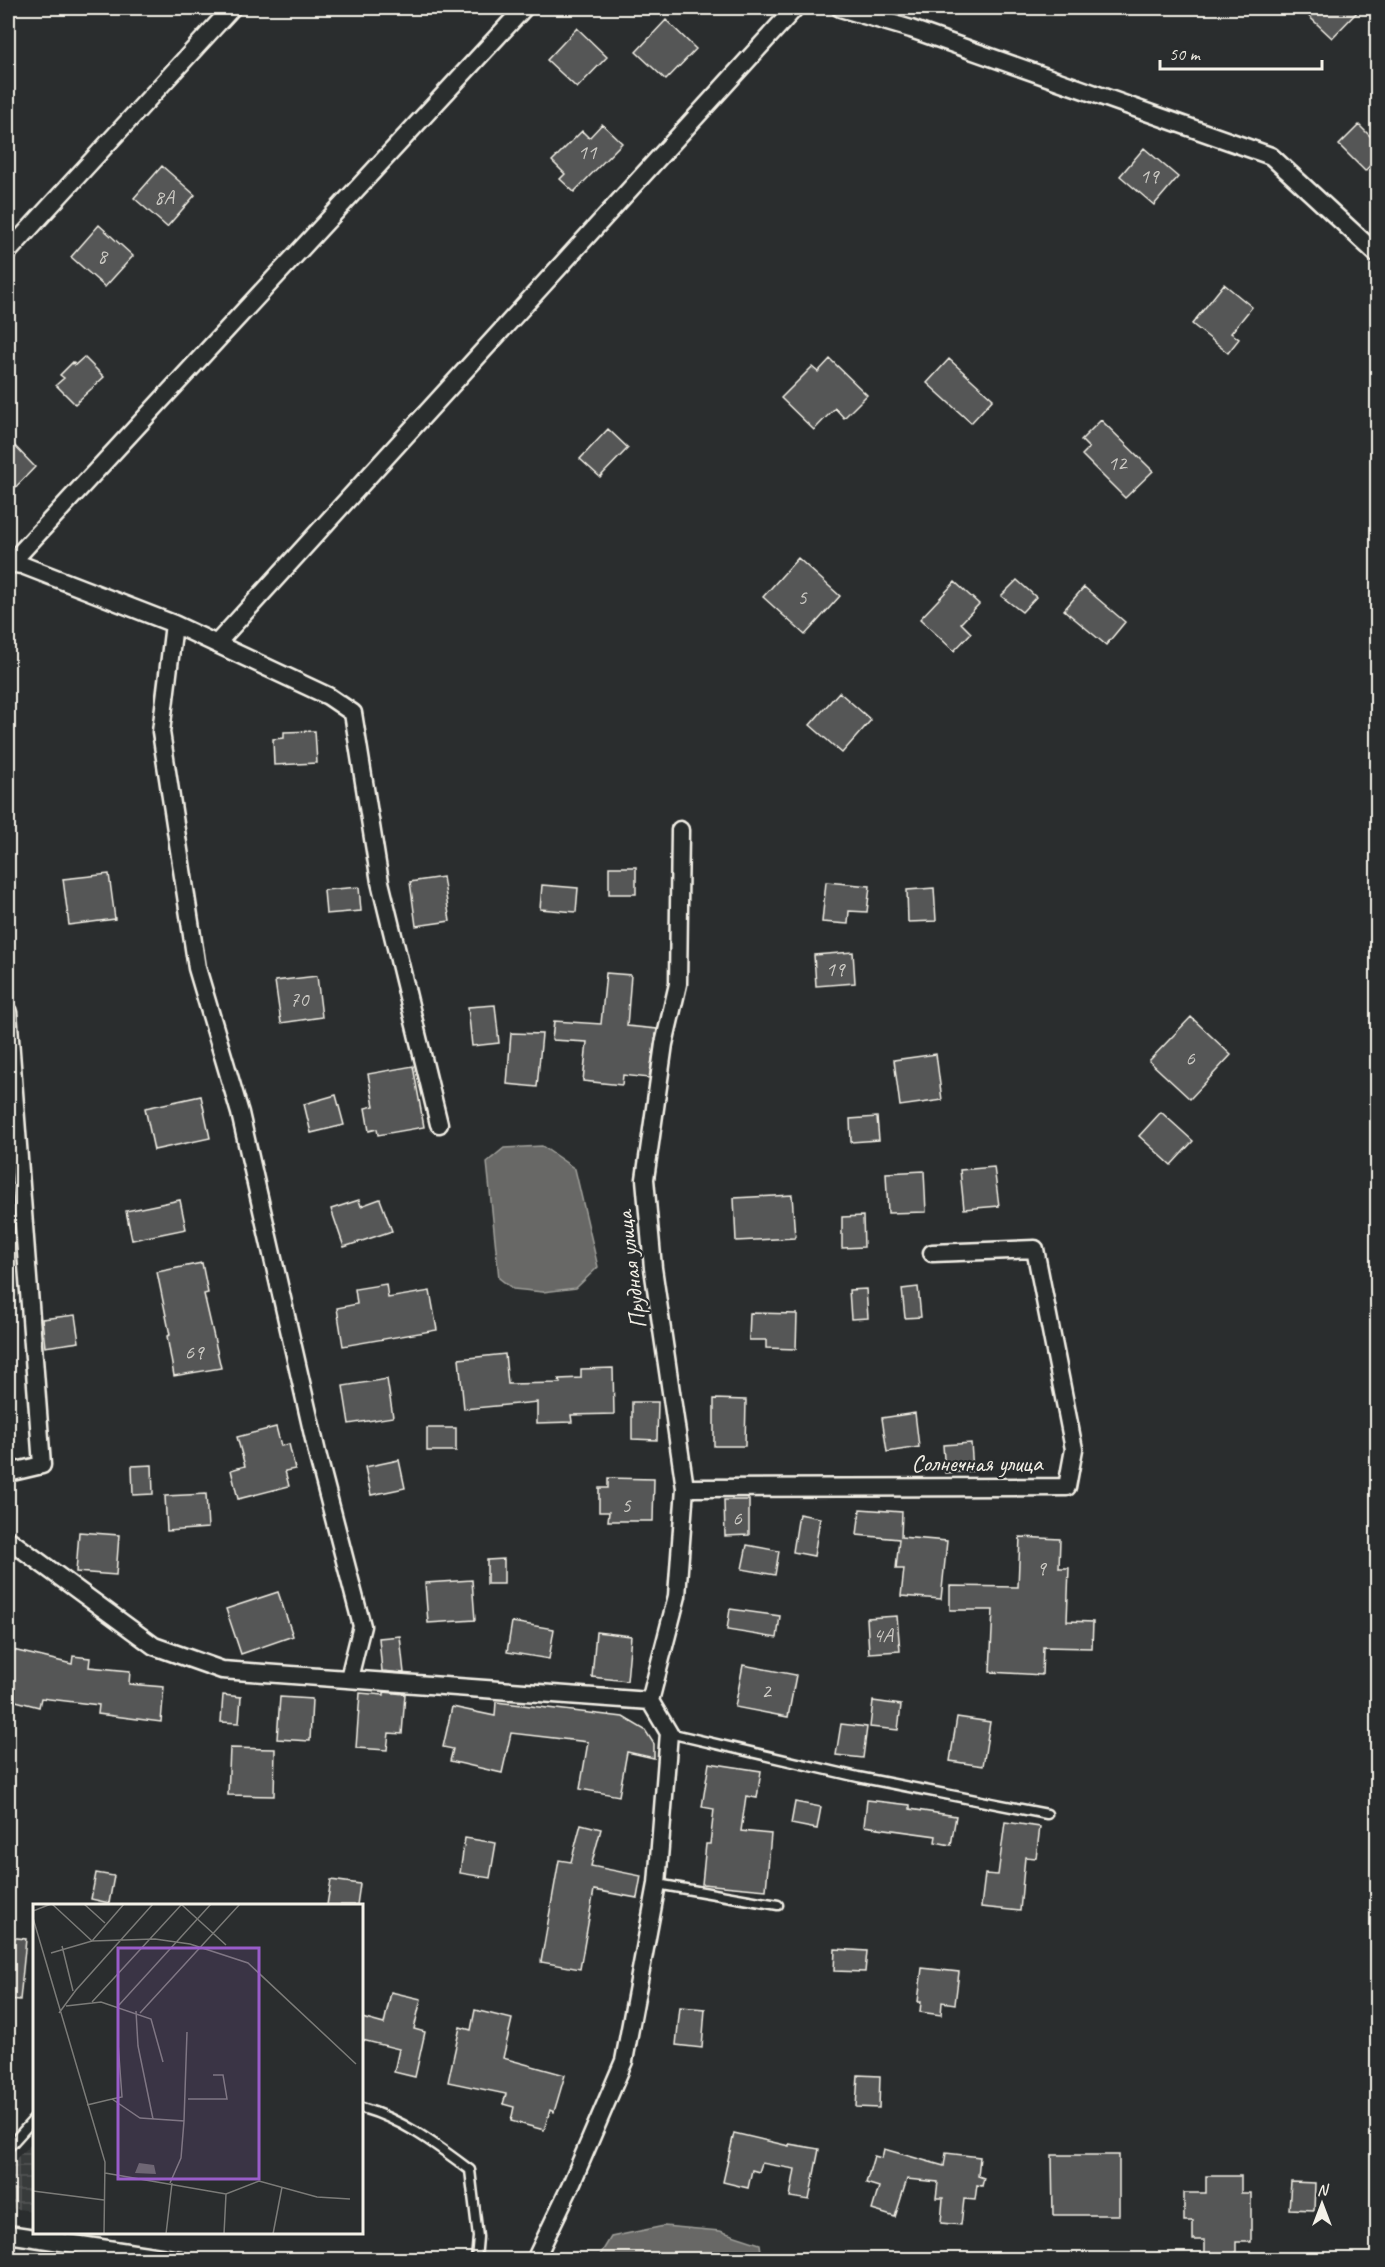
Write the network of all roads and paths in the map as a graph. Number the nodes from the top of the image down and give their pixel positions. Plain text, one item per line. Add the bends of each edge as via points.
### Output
1 (232, 8) edge
2 (524, 8) edge
3 (795, 8) edge
4 (840, 8) edge
5 (8, 252) edge
6 (1377, 255) edge
7 (9, 563) edge
8 (174, 624) junction
9 (216, 644) junction
10 (680, 830) dead end
11 (8, 1012) edge
12 (439, 1124) dead end
13 (932, 1253) dead end
14 (8, 1473) edge
15 (685, 1488) junction
16 (8, 1539) edge
17 (349, 1678) junction
18 (650, 1701) junction
19 (669, 1733) junction
20 (1047, 1814) dead end
21 (657, 1884) junction
22 (778, 1905) dead end
23 (363, 2108) edge
24 (33, 2120) edge
25 (8, 2148) edge
26 (8, 2234) edge
27 (180, 2259) edge
28 (476, 2259) edge
29 (535, 2259) edge

1 - 5 street
2 - 7 street
3 - 9 street
4 - 6 street via 1271,156
7 - 8 street
8 - 9 street
8 - 17 street via 161,732 197,968 240,1113 318,1457 362,1626
9 - 12 street via 328,696 353,712 380,882
10 - 15 street, Прудная улица via 678,984 662,1055 645,1179 653,1268
11 - 14 street via 42,1465
13 - 15 street, Солнечная улица via 1035,1249 1074,1449 1067,1487
15 - 18 street, Прудная улица via 677,1596
16 - 17 street via 154,1646 222,1670
17 - 18 street
18 - 19 street
19 - 20 lane via 858,1777
19 - 21 street
21 - 22 lane
21 - 29 street via 624,2061
23 - 28 lane via 418,2131 470,2170 478,2238
24 - 25 lane
26 - 27 street

